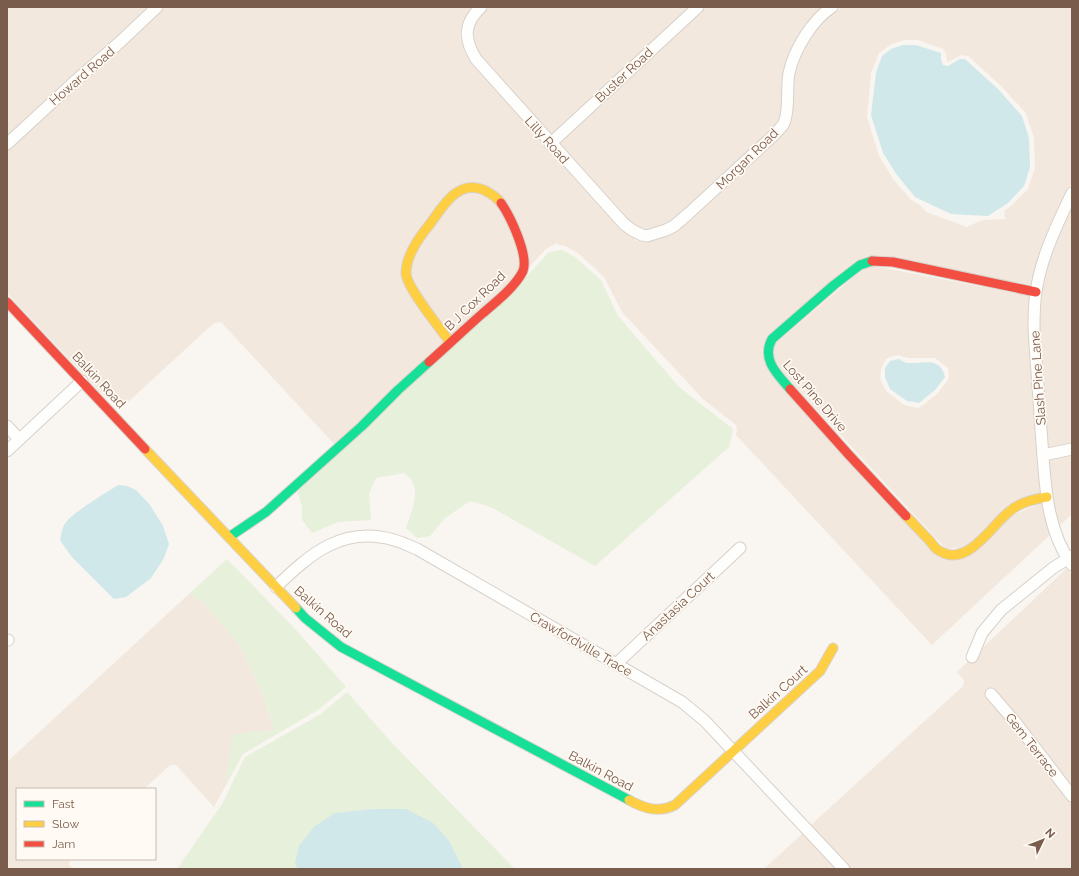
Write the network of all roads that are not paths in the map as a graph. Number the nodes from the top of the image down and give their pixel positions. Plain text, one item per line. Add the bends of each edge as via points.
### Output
1 (157, 7) edge
2 (481, 7) edge
3 (698, 7) edge
4 (832, 7) edge
5 (7, 144) edge
6 (550, 144) junction
7 (1072, 193) edge
8 (642, 235) joint
9 (1036, 292) junction
10 (7, 302) edge
11 (450, 342) junction
12 (82, 381) junction
13 (7, 426) edge
14 (20, 439) junction
15 (1072, 449) edge
16 (7, 451) edge
17 (1043, 455) junction
18 (1047, 497) junction
19 (229, 537) junction
20 (740, 548) dead end
21 (1071, 560) edge
22 (276, 587) junction
23 (833, 648) dead end
24 (972, 656) dead end
25 (616, 664) junction
26 (991, 694) dead end
27 (733, 750) junction
28 (1072, 796) edge
29 (844, 869) edge

1 - 5 street, Howard Road
2 - 6 street, Lilly Road via 472,17 466,34 476,59
3 - 6 street, Buster Road
4 - 8 street, Morgan Road via 816,20 799,46 789,73 784,122 774,135 674,226 653,235
6 - 8 street, Lilly Road via 624,224
7 - 9 street, Slash Pine Lane via 1046,255
9 - 17 street, Slash Pine Lane via 1034,329
9 - 18 street, Lost Pine Drive via 893,262 874,261 860,265 834,285 772,339 767,349 773,369 782,380 944,554 956,556 970,550 1009,511
10 - 12 street, Balkin Road
11 - 11 street, B J Cox Road via 512,286 523,270 519,239 507,212 492,194 476,187 461,190 441,208 417,241 406,273 410,286
11 - 19 street, B J Cox Road via 266,512
12 - 14 street
12 - 19 street, Balkin Road
13 - 14 street
14 - 16 street
15 - 17 street
17 - 18 street, Slash Pine Lane
18 - 21 street, Slash Pine Lane via 1055,533
19 - 22 street, Balkin Road
20 - 25 street, Anastasia Court
21 - 24 street via 1053,568 1001,610 982,633
22 - 25 street, Crawfordville Trace via 318,550 336,541 373,536 394,540 417,549
22 - 27 street, Balkin Road via 305,618 341,647 638,805 657,811 675,805
23 - 27 street, Balkin Court via 820,671
25 - 27 street, Crawfordville Trace via 682,702
26 - 28 street, Gem Terrace
27 - 29 street, Crawfordville Trace

